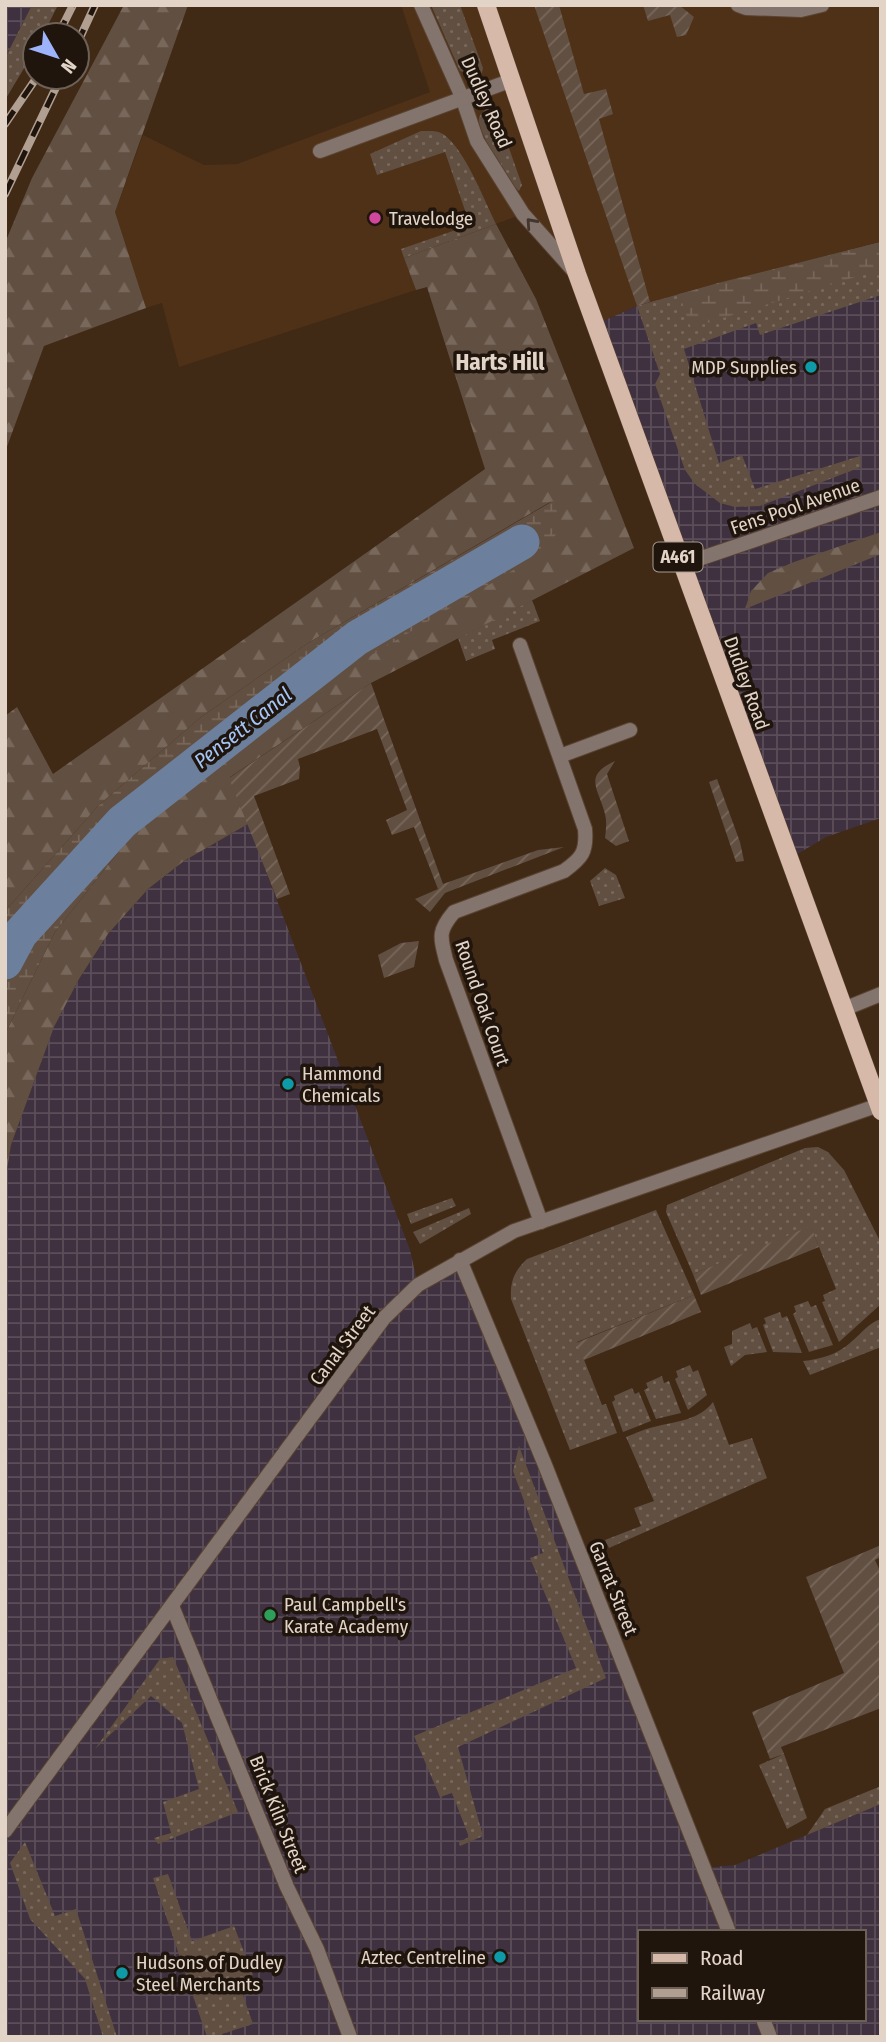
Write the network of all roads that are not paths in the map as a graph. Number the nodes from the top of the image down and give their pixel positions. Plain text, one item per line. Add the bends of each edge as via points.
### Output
1 (422, 5) edge
2 (486, 5) edge
3 (738, 5) edge
4 (822, 5) edge
5 (512, 80) junction
6 (462, 97) junction
7 (320, 151) dead end
8 (577, 274) junction
9 (881, 497) edge
10 (681, 565) junction
11 (520, 645) dead end
12 (630, 730) dead end
13 (561, 756) junction
14 (881, 994) edge
15 (844, 1009) junction
16 (880, 1108) edge
17 (541, 1222) junction
18 (460, 1260) junction
19 (172, 1606) junction
20 (5, 1831) edge
21 (728, 1930) edge
22 (350, 2037) edge

1 - 6 street, Dudley Road
2 - 5 main road, Dudley Road / A461
3 - 4 street via 801,10
5 - 6 street
5 - 8 main road, Dudley Road / A461
6 - 7 street
8 -> 6 street, Dudley Road via 523,214 477,141
8 - 10 main road, Dudley Road / A461
9 - 10 street, Fens Pool Avenue
10 - 15 main road, Dudley Road / A461
11 - 13 street, Round Oak Court
12 - 13 street
13 - 17 street, Round Oak Court via 585,830 587,846 577,862 454,912 439,935
14 - 15 street
15 - 16 main road, Dudley Road / A461
16 - 17 street, Canal Street
17 - 18 street, Canal Street
18 - 19 street, Canal Street via 418,1285 384,1318
18 - 21 street, Garrat Street
19 - 20 street, Canal Street
19 - 22 street, Brick Kiln Street

